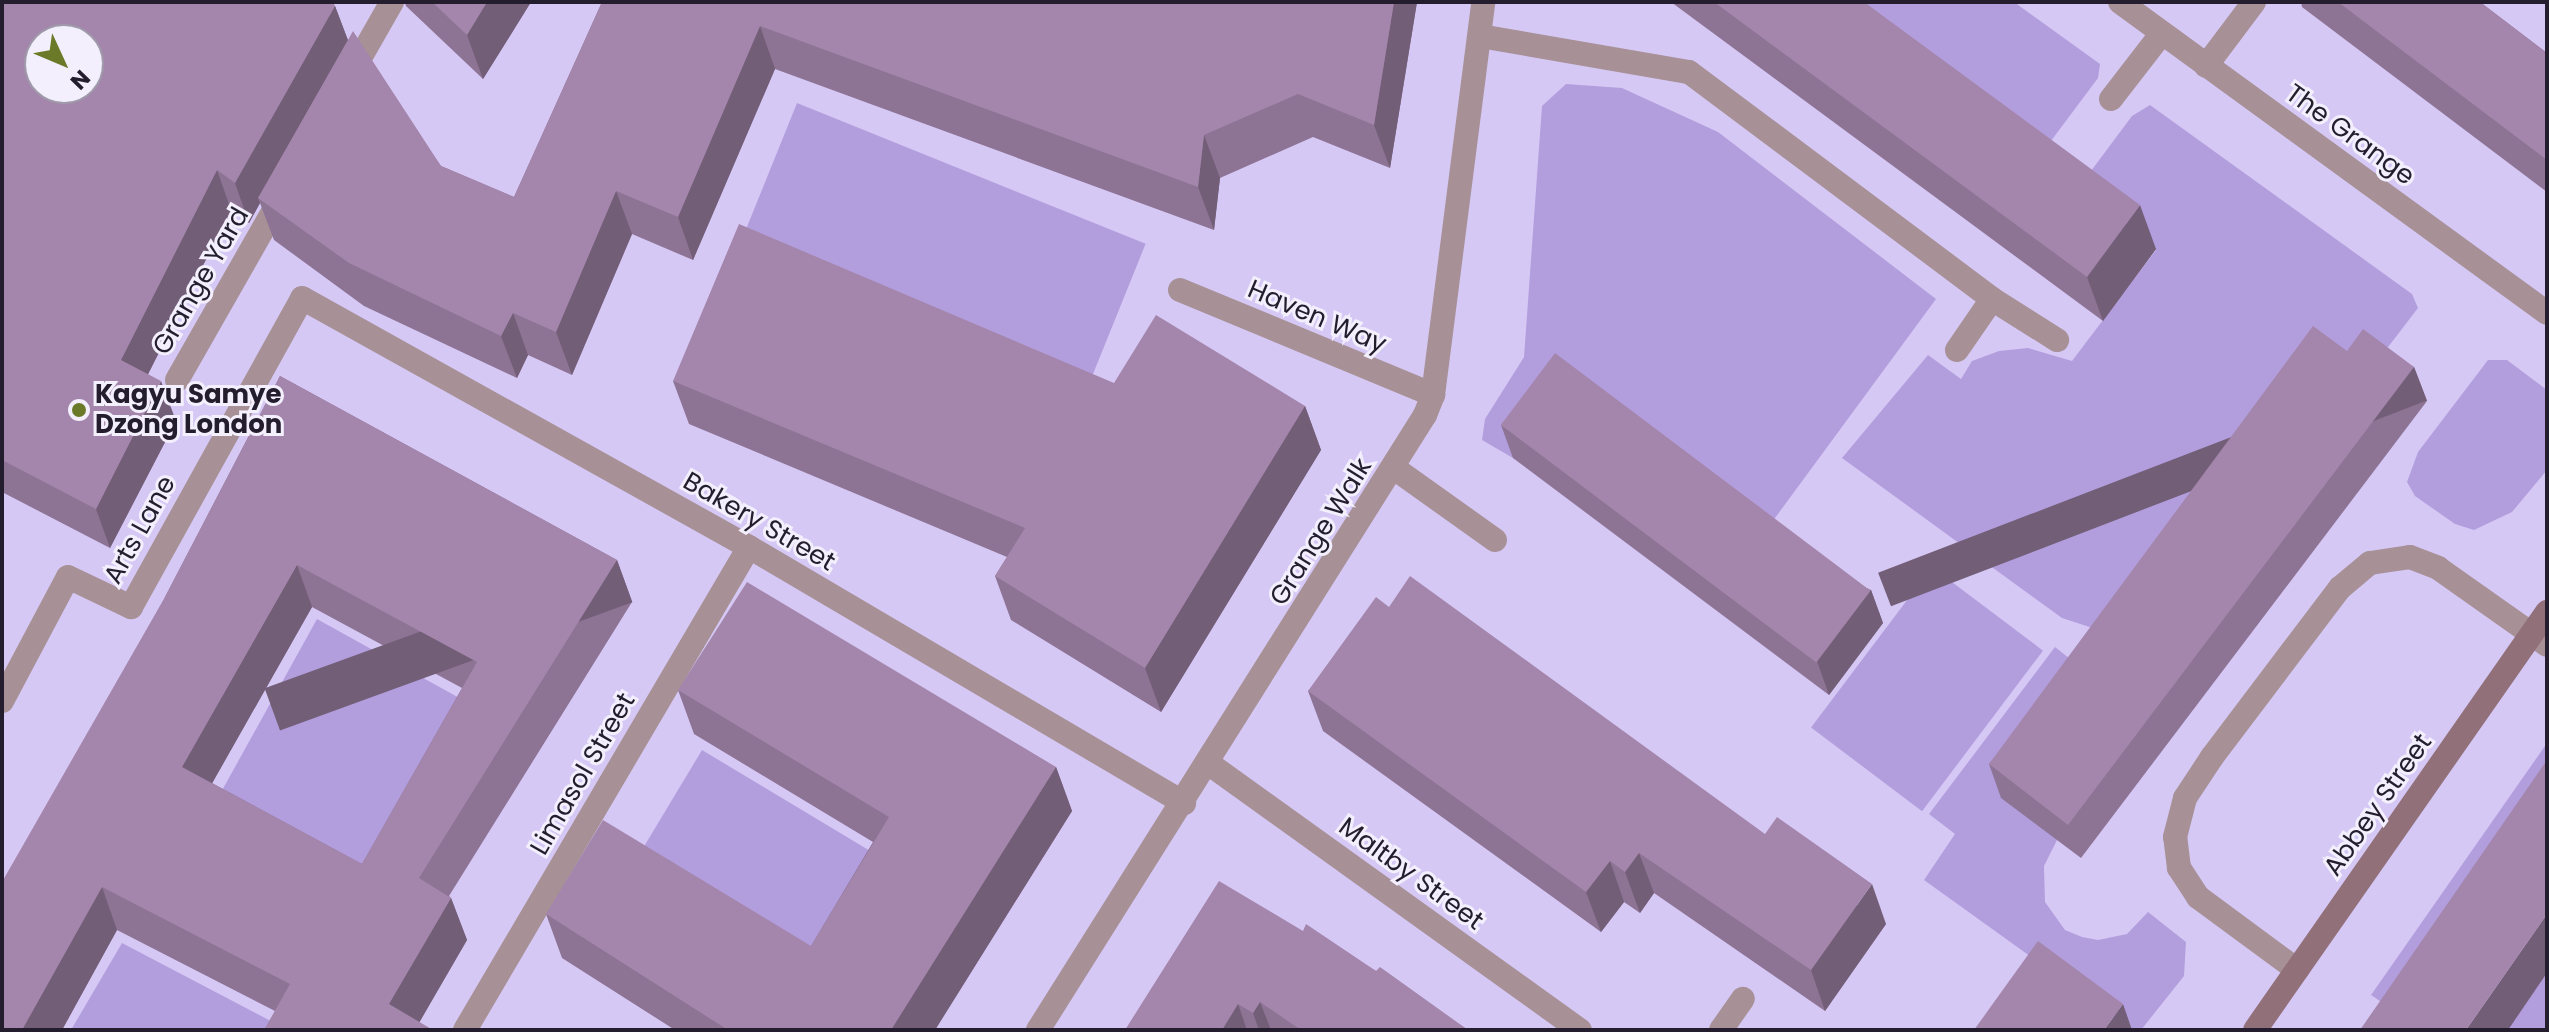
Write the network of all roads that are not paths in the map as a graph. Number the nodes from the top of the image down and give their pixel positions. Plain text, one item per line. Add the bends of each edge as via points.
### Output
1 (392, 2) edge
2 (1483, 2) edge
3 (2120, 2) edge
4 (2254, 2) edge
5 (2162, 33) junction
6 (1480, 36) junction
7 (2206, 66) junction
8 (338, 96) edge
9 (2111, 99) dead end
10 (292, 177) edge
11 (1180, 290) dead end
12 (302, 298) joint
13 (1992, 299) junction
14 (2547, 313) edge
15 (2057, 340) dead end
16 (1957, 350) dead end
17 (177, 380) dead end
18 (1433, 395) junction
19 (1394, 468) junction
20 (1495, 540) dead end
21 (749, 547) junction
22 (2547, 612) edge
23 (2540, 639) edge
24 (2, 701) edge
25 (1208, 763) junction
26 (1184, 803) junction
27 (2297, 970) junction
28 (1743, 999) dead end
29 (465, 1030) edge
30 (1038, 1030) edge
31 (1580, 1030) edge
32 (1721, 1030) edge
33 (2255, 1030) edge

1 - 8 street
2 - 6 street, Grange Walk
3 - 5 street, The Grange
4 - 7 street
5 - 7 street, The Grange
5 - 9 street
6 - 13 street via 1689,72
6 - 18 street, Grange Walk
7 - 14 street, The Grange
10 - 17 street, Grange Yard
11 - 18 street, Haven Way
12 - 21 street, Bakery Street
12 - 24 street, Arts Lane via 131,607 68,577
13 - 15 street
13 - 16 street
18 - 19 street, Grange Walk
19 - 20 street
19 - 25 street, Grange Walk
21 - 26 street, Bakery Street
21 - 29 street, Limasol Street
22 - 23 main road, Abbey Street
23 - 27 main road, Abbey Street
23 - 27 street via 2438,568 2410,557 2370,563 2340,588 2212,757 2185,798 2175,837 2179,868 2198,897
25 - 26 street, Grange Walk
25 - 31 street, Maltby Street
26 - 30 street, Grange Walk
27 - 33 main road, Abbey Street
28 - 32 street

